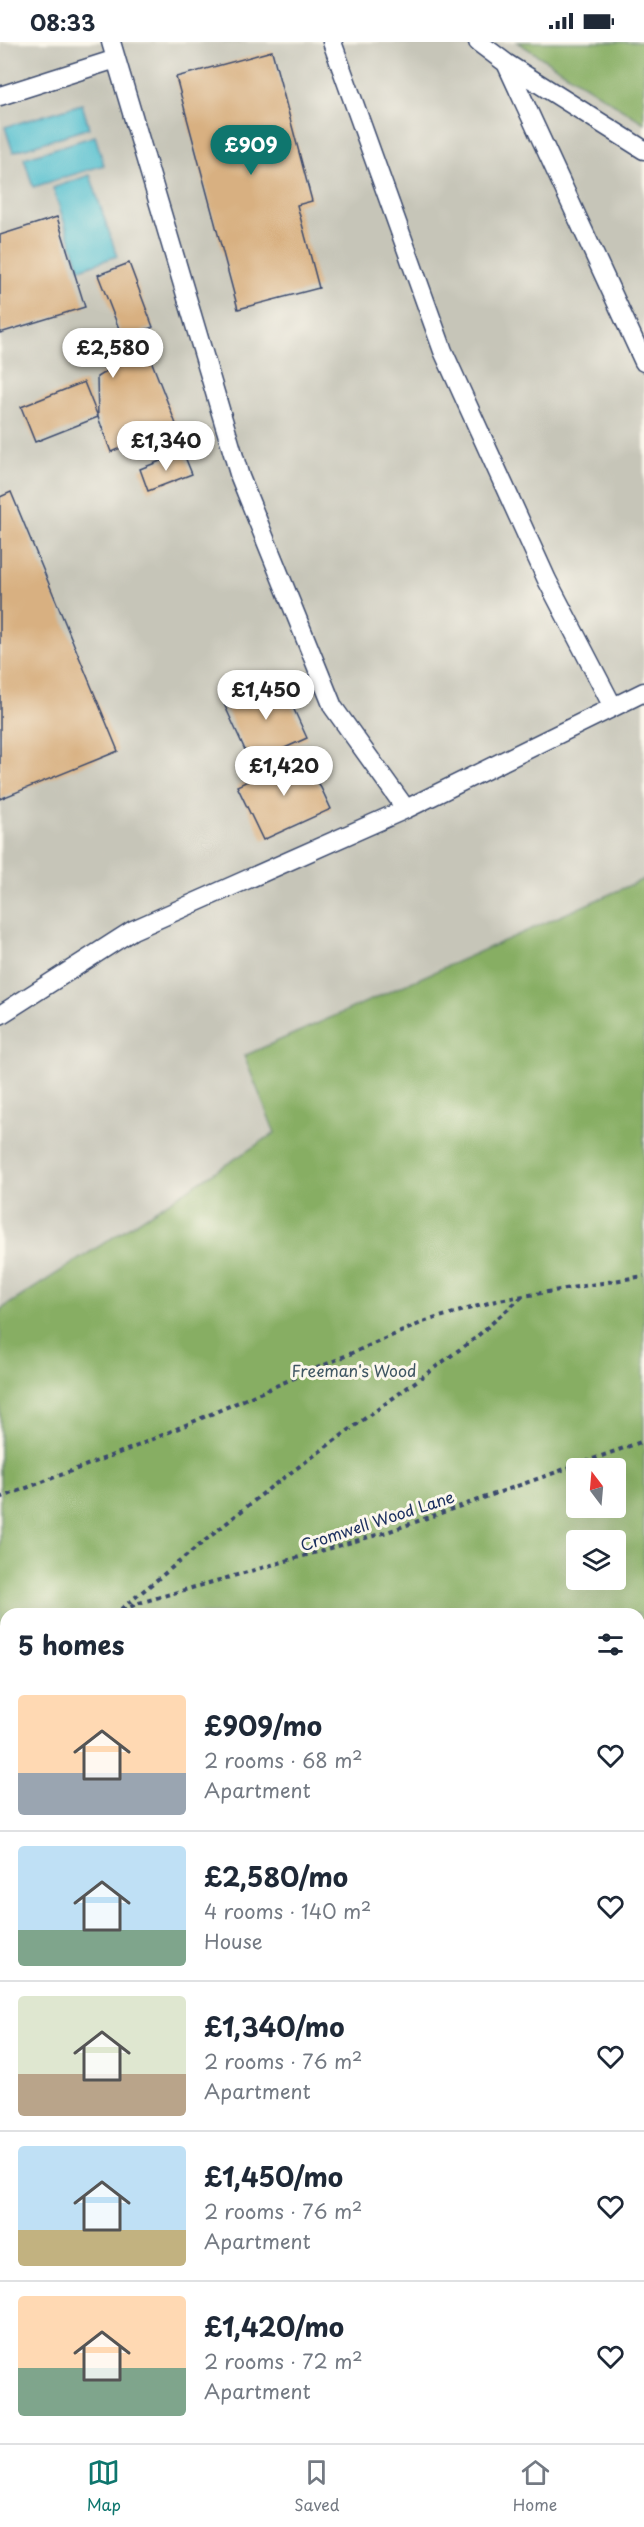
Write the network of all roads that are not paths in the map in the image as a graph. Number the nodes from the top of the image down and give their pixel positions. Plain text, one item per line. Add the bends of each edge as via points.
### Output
1 (332, 42) edge
2 (478, 42) edge
3 (113, 51) edge
4 (506, 63) junction
5 (0, 96) edge
6 (644, 150) edge
7 (644, 362) edge
8 (644, 692) edge
9 (613, 707) junction
10 (406, 809) junction
11 (0, 1015) edge

1 - 9 lane via 443,351 547,580
2 - 4 lane
3 - 5 lane
3 - 10 lane via 240,477 333,707
4 - 6 lane
4 - 7 lane
8 - 9 lane
9 - 10 lane
10 - 11 lane via 133,930

